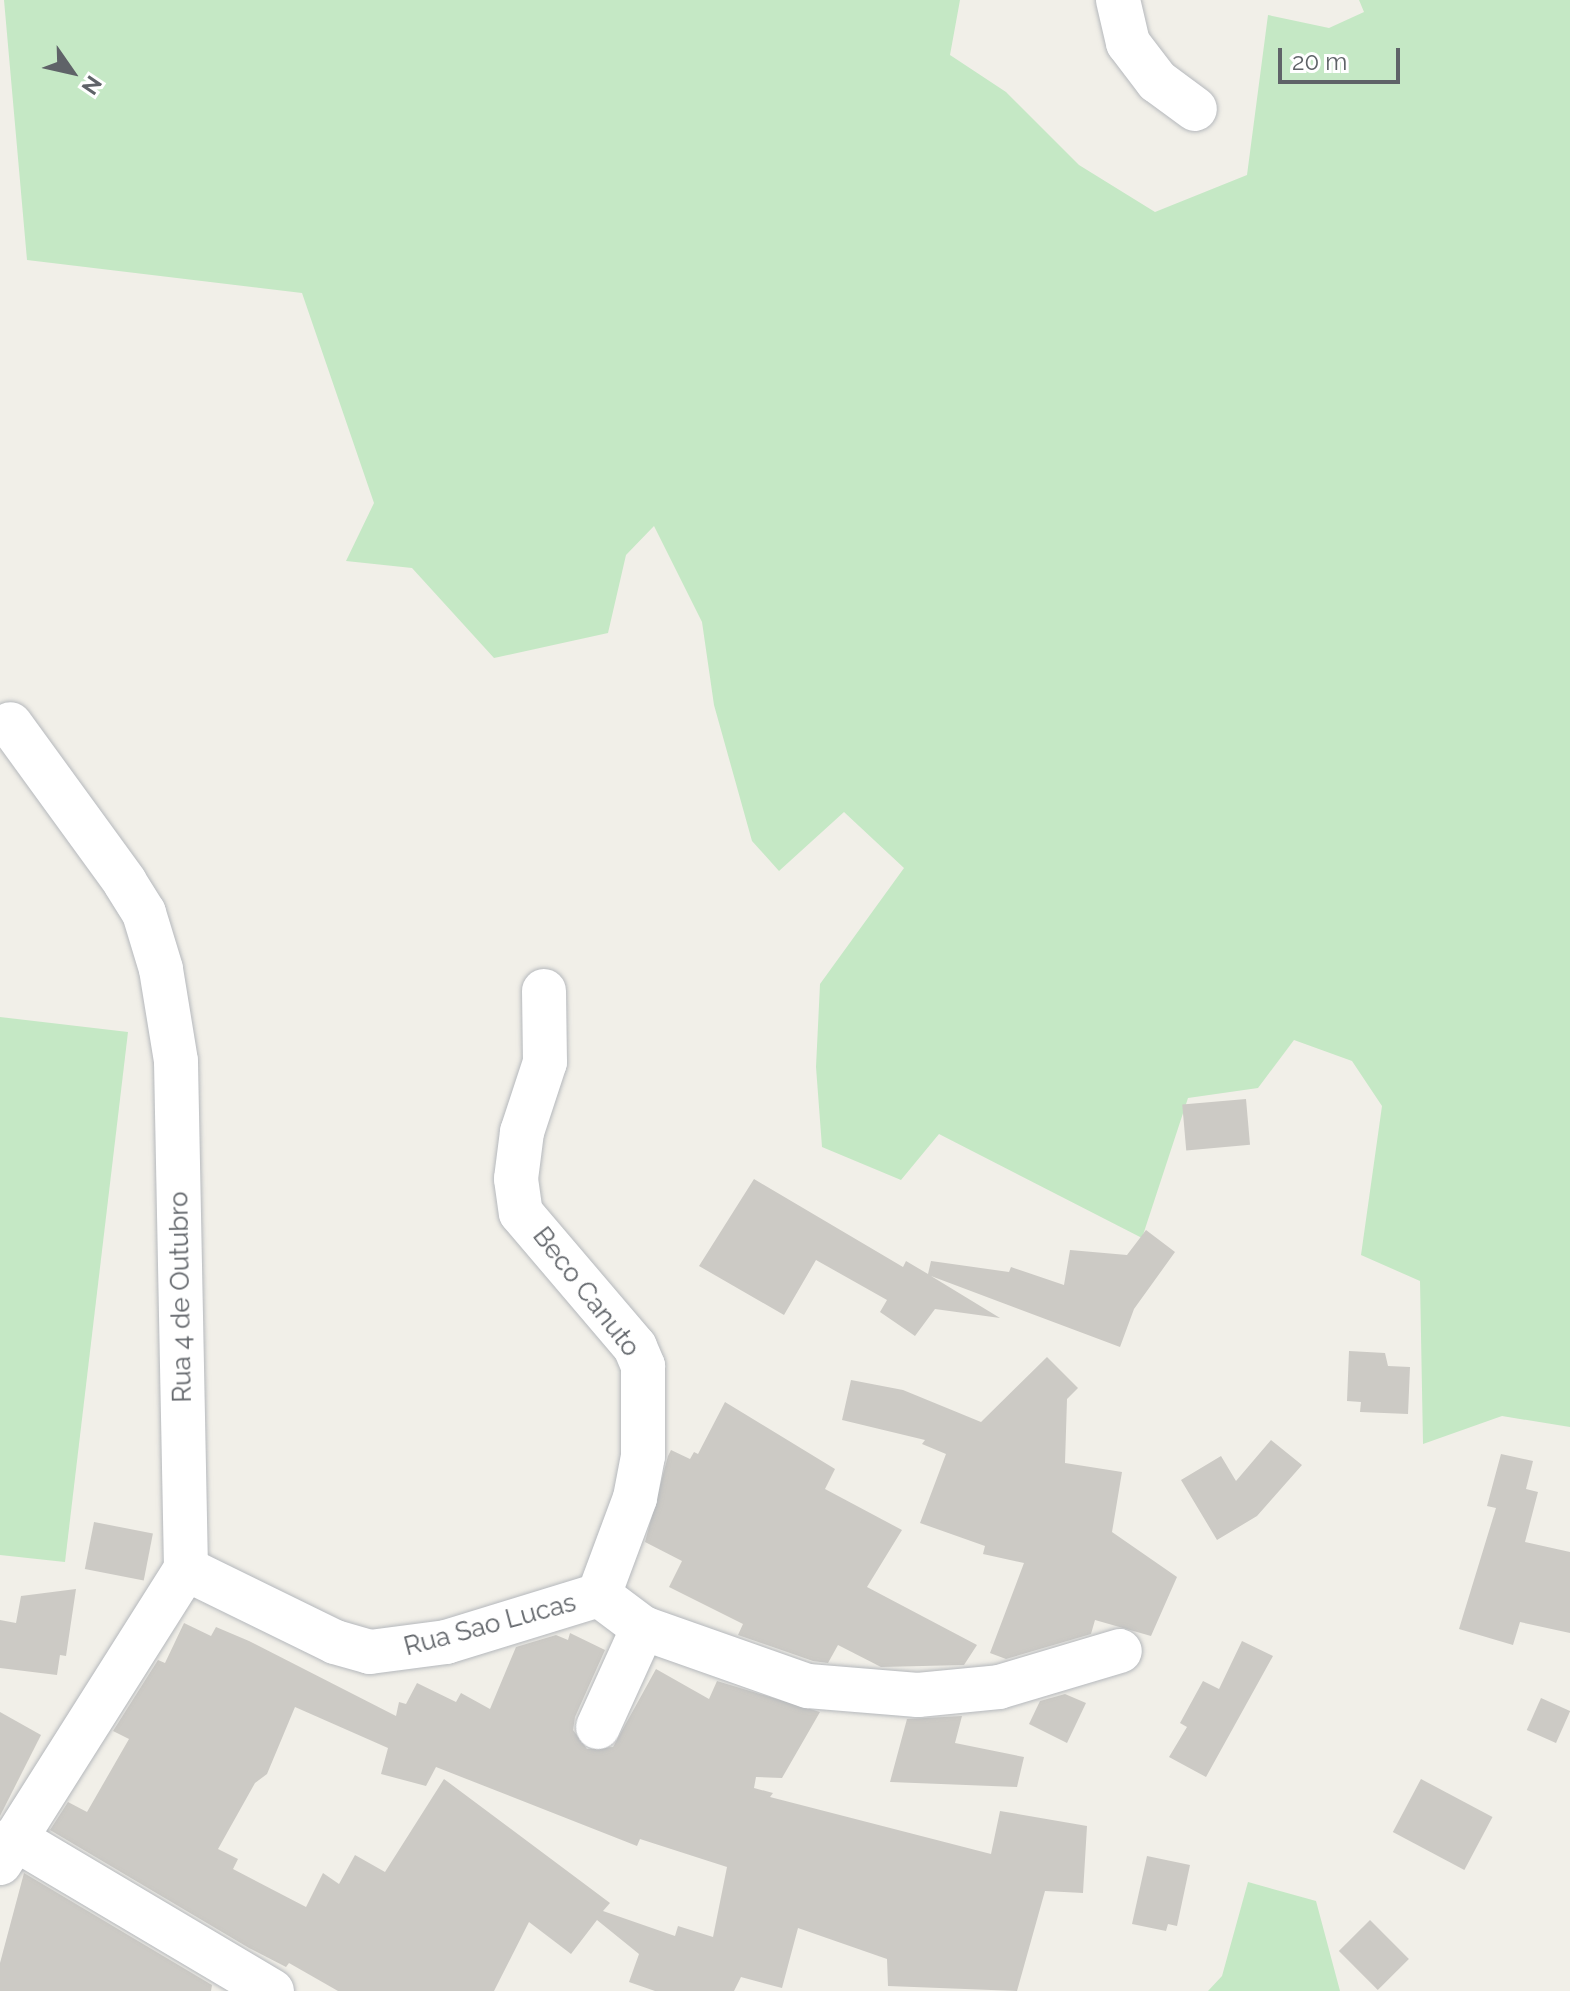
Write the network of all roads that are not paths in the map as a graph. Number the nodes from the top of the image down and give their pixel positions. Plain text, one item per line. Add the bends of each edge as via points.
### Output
1 (1118, 0) edge
2 (1195, 109) dead end
3 (10, 724) dead end
4 (544, 991) dead end
5 (186, 1569) junction
6 (599, 1595) junction
7 (643, 1628) junction
8 (1120, 1651) dead end
9 (598, 1727) dead end
10 (7, 1850) edge
11 (272, 1991) edge

1 - 2 street via 1128,43 1157,81
3 - 5 street, Rua 4 de Outubro via 125,882 144,913 161,969 176,1061
4 - 6 street, Beco Canuto via 545,1062 522,1132 516,1179 521,1213 635,1347 643,1366 643,1456 635,1498
5 - 6 street, Rua Sao Lucas via 335,1642 370,1652 446,1642
5 - 10 street
6 - 7 street, Rua Sao Lucas
7 - 8 street, Rua Sao Lucas via 808,1686 918,1695 999,1687
7 - 9 street
10 - 11 street

